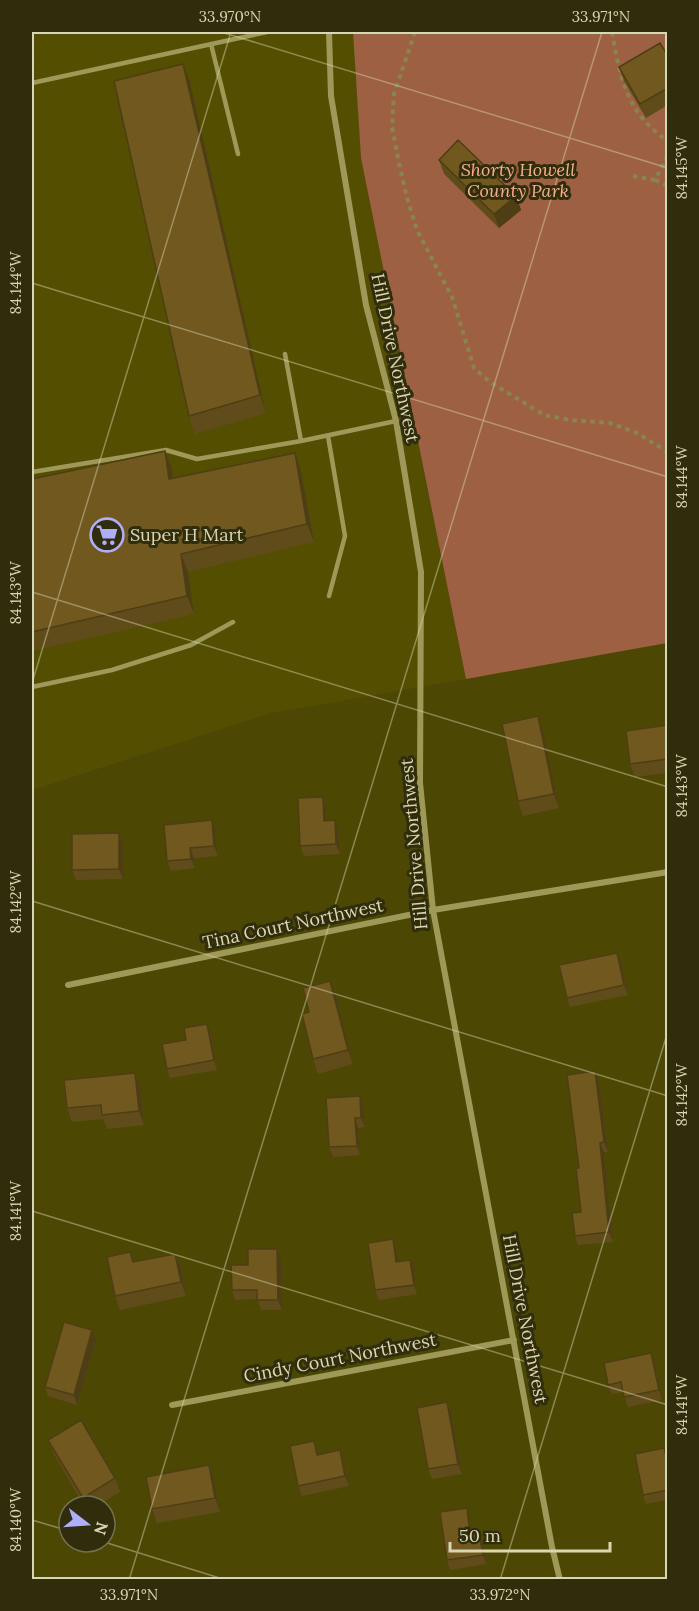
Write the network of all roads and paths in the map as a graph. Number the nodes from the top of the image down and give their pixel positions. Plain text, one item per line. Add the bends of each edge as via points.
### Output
1 (267, 32) edge
2 (329, 32) edge
3 (415, 32) edge
4 (612, 32) edge
5 (211, 45) junction
6 (32, 83) edge
7 (668, 141) edge
8 (238, 154) dead end
9 (668, 155) edge
10 (633, 176) dead end
11 (655, 180) junction
12 (668, 186) edge
13 (285, 354) dead end
14 (396, 421) junction
15 (328, 436) junction
16 (301, 441) junction
17 (668, 452) edge
18 (32, 472) edge
19 (329, 596) dead end
20 (233, 622) dead end
21 (32, 687) edge
22 (668, 872) edge
23 (433, 910) junction
24 (68, 985) dead end
25 (514, 1340) junction
26 (172, 1405) dead end
27 (560, 1580) edge

1 - 5 lane
2 - 14 street, Hill Drive Northwest via 331,96 366,305
3 - 17 path via 394,94 392,127 406,198 417,230 452,297 474,368 544,415 610,423 637,433
4 - 7 path via 627,96 639,115
5 - 6 lane
5 - 8 lane
9 - 11 path
10 - 11 path
11 - 12 path
13 - 16 lane
14 - 15 lane
14 - 23 street, Hill Drive Northwest via 421,572 420,783
15 - 16 lane
15 - 19 lane via 345,536
16 - 18 lane via 197,459 166,450
20 - 21 lane via 191,645 112,670
22 - 23 street, Tina Court Northwest
23 - 24 street, Tina Court Northwest
23 - 25 street, Hill Drive Northwest
25 - 26 street, Cindy Court Northwest
25 - 27 street, Hill Drive Northwest

